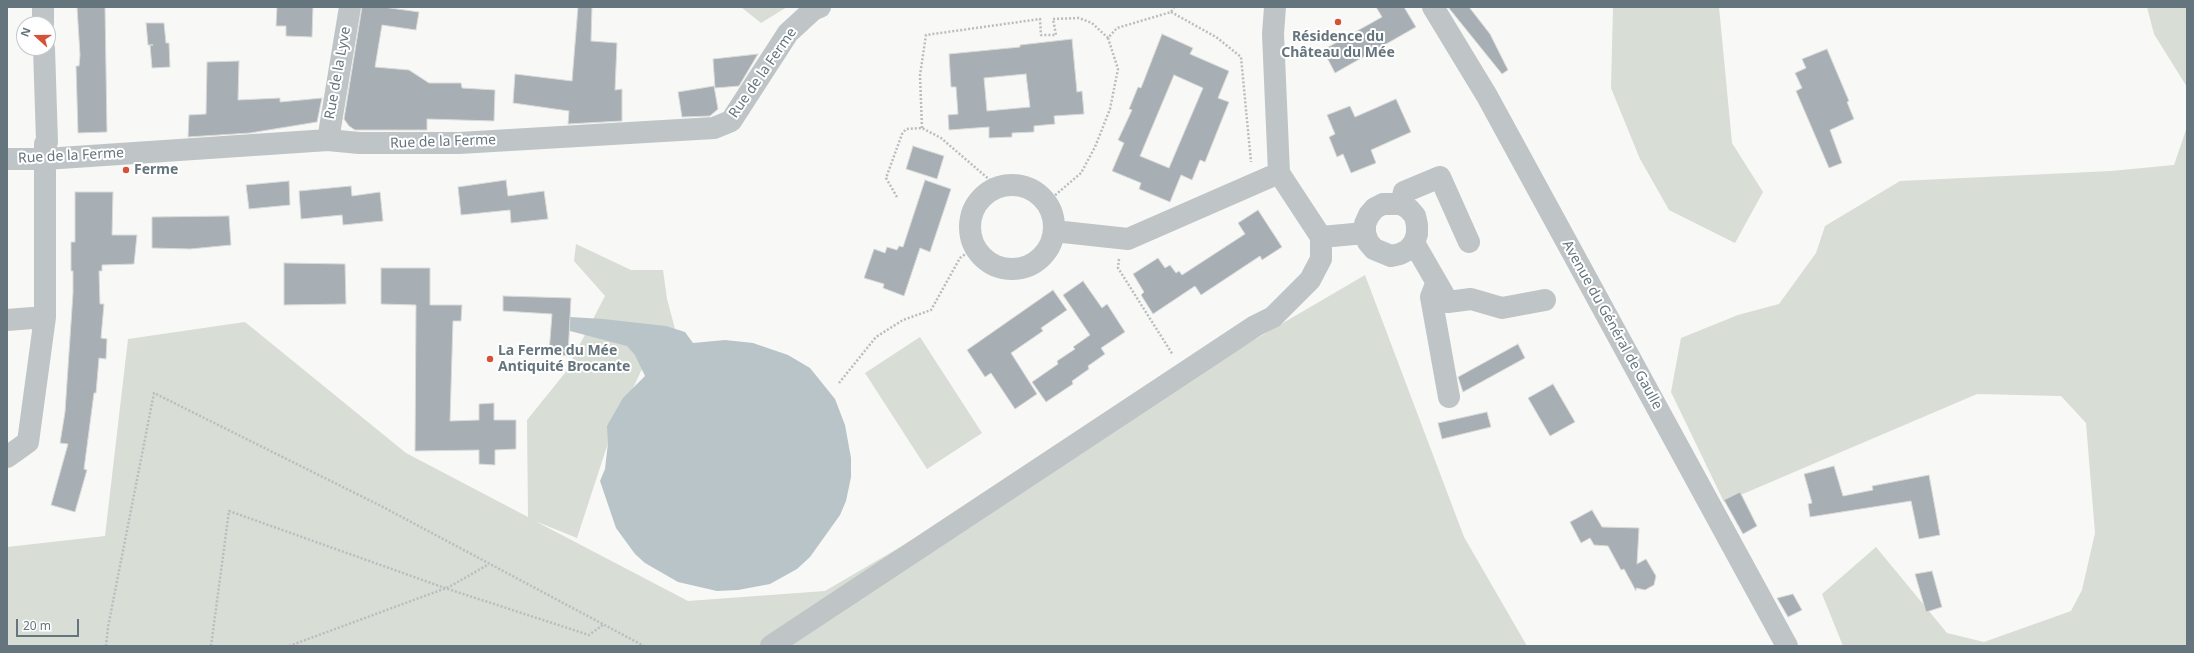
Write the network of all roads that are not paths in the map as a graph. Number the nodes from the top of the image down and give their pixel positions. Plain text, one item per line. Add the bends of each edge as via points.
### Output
1 (350, 7) edge
2 (820, 7) edge
3 (1275, 7) edge
4 (1433, 7) edge
5 (44, 56) edge
6 (328, 140) junction
7 (7, 159) edge
8 (45, 159) junction
9 (1279, 173) junction
10 (1401, 204) junction
11 (1054, 231) junction
12 (1365, 233) junction
13 (1321, 237) junction
14 (1470, 242) dead end
15 (1414, 243) junction
16 (1436, 284) junction
17 (1545, 300) dead end
18 (45, 316) junction
19 (7, 320) edge
20 (1449, 397) dead end
21 (7, 457) edge
22 (771, 646) edge
23 (1786, 646) edge

1 - 6 street, Rue de la Lyve
2 - 6 street, Rue de la Ferme via 788,32 731,122 714,128 459,143 359,144
3 - 9 street via 1273,34
4 - 23 street, Avenue du Général de Gaulle via 1487,96
5 - 8 street via 47,142
6 - 8 street, Rue de la Ferme
7 - 8 street, Rue de la Ferme
8 - 18 street
9 - 11 street via 1128,239
9 - 13 street
10 - 12 street via 1383,204 1375,208 1365,224
10 - 14 street via 1404,192 1440,178
10 - 15 street via 1415,216 1417,234
11 - 11 street via 1054,219 1046,203 1033,190 1022,186 998,187 979,201 970,223 970,235 975,247 991,264 1002,268 1026,267 1037,261 1046,253
12 - 13 street
12 - 15 street via 1374,249 1391,256 1404,252
13 - 22 street via 1321,259 1310,280 1273,317
15 - 16 street
16 - 17 street via 1448,302 1470,299 1502,308
16 - 20 street via 1432,296
18 - 19 street
18 - 21 street via 28,442

